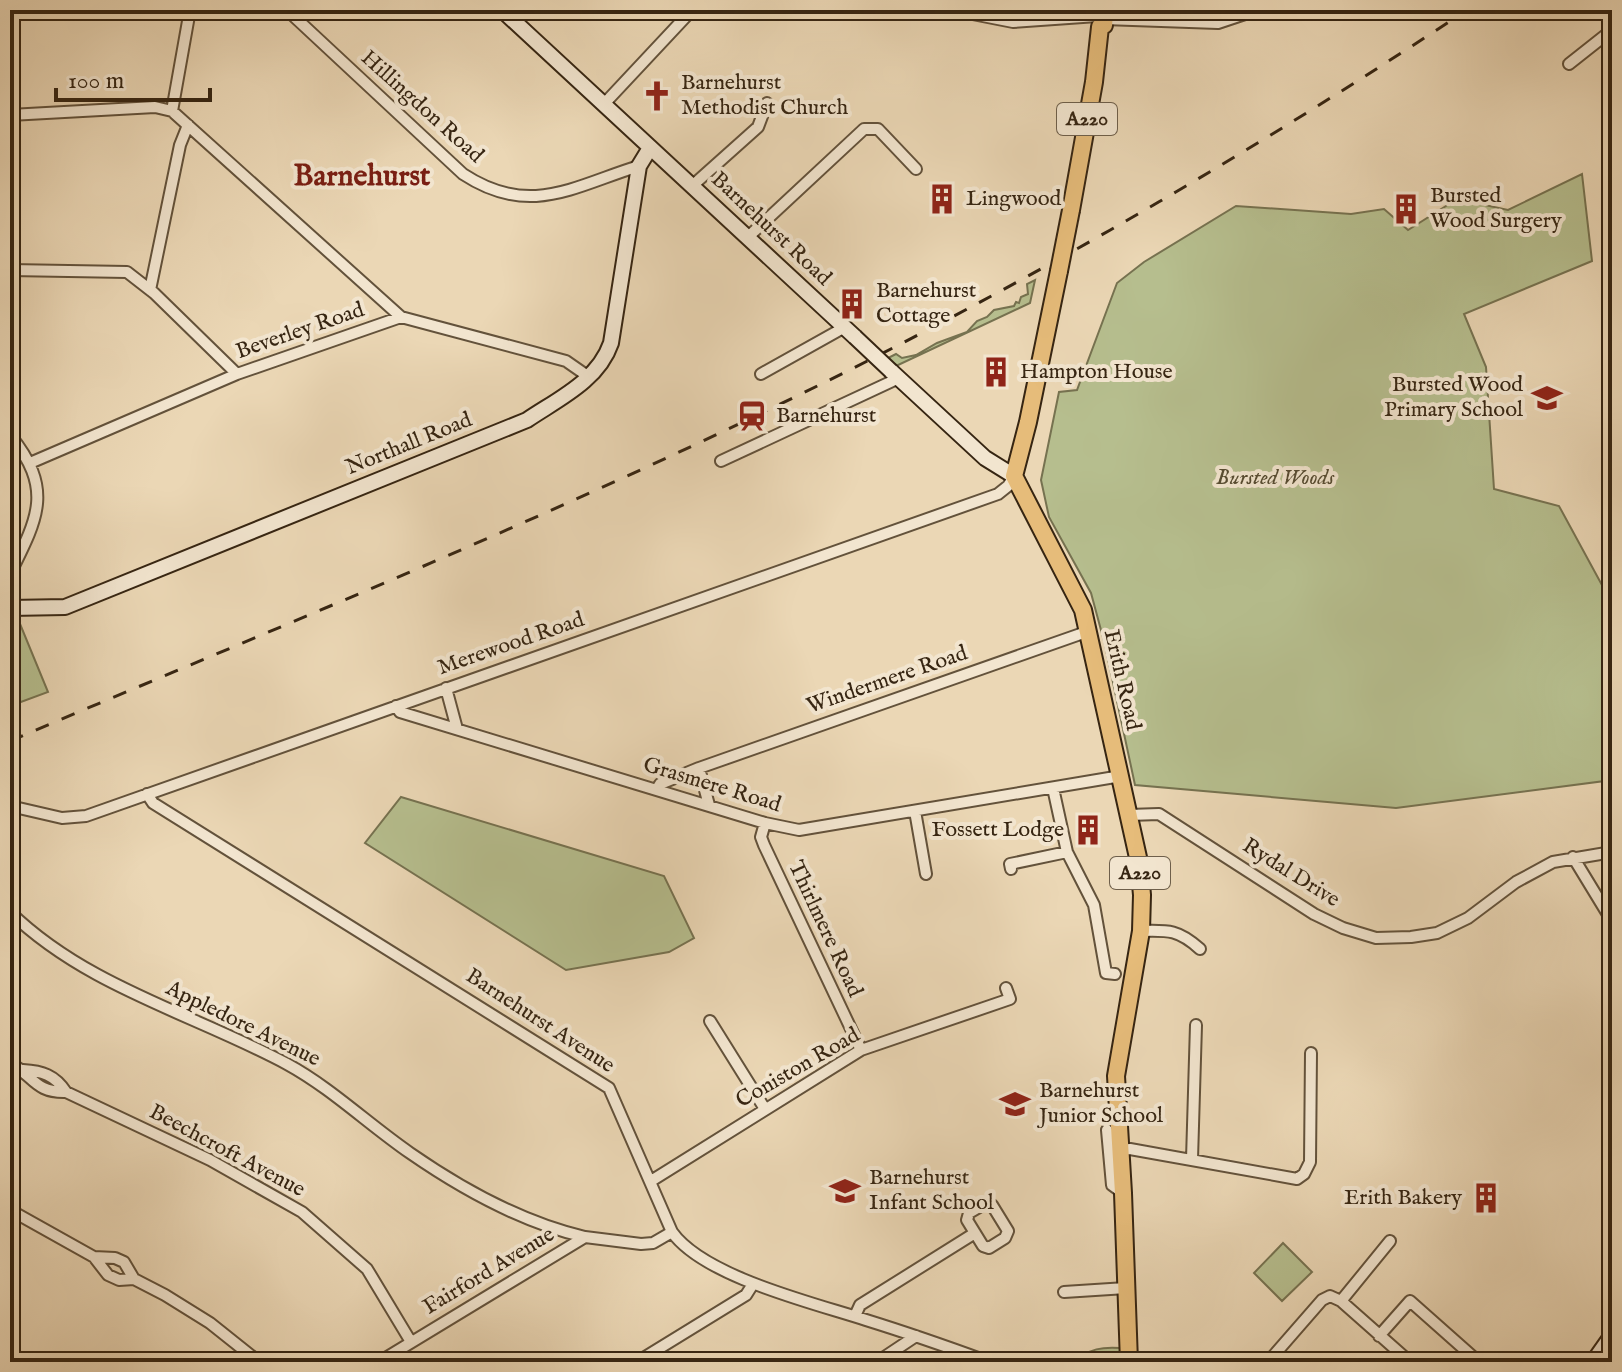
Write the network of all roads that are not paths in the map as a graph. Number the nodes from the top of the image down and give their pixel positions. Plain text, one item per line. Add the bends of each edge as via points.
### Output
1 (190, 10) edge
2 (287, 10) edge
3 (502, 10) edge
4 (692, 10) edge
5 (952, 10) edge
6 (1257, 10) edge
7 (1101, 17) edge
8 (1612, 30) edge
9 (1569, 64) dead end
10 (767, 103) dead end
11 (604, 104) junction
12 (172, 111) junction
13 (10, 115) edge
14 (188, 125) junction
15 (650, 148) junction
16 (639, 166) junction
17 (916, 169) dead end
18 (692, 186) junction
19 (748, 237) junction
20 (10, 270) edge
21 (150, 290) junction
22 (401, 317) junction
23 (850, 332) junction
24 (237, 374) junction
25 (761, 374) dead end
26 (895, 374) junction
27 (589, 377) junction
28 (10, 435) edge
29 (721, 461) dead end
30 (30, 463) junction
31 (1014, 476) junction
32 (10, 574) edge
33 (10, 608) edge
34 (1089, 631) junction
35 (446, 688) junction
36 (396, 706) junction
37 (457, 729) junction
38 (699, 768) junction
39 (1121, 776) junction
40 (1053, 788) junction
41 (657, 789) junction
42 (147, 794) junction
43 (709, 805) junction
44 (10, 806) edge
45 (915, 811) junction
46 (1129, 815) junction
47 (765, 823) junction
48 (1067, 852) junction
49 (1612, 852) edge
50 (1573, 857) junction
51 (1011, 869) dead end
52 (926, 874) dead end
53 (10, 912) edge
54 (1612, 921) edge
55 (1141, 931) junction
56 (1200, 949) dead end
57 (1109, 976) dead end
58 (1006, 988) dead end
59 (710, 1021) dead end
60 (1196, 1025) dead end
61 (861, 1050) junction
62 (1311, 1053) dead end
63 (10, 1063) edge
64 (765, 1109) junction
65 (1107, 1130) dead end
66 (1120, 1150) junction
67 (1192, 1159) junction
68 (651, 1181) junction
69 (1123, 1193) junction
70 (10, 1210) edge
71 (672, 1232) junction
72 (975, 1233) junction
73 (585, 1237) junction
74 (1390, 1241) dead end
75 (94, 1257) junction
76 (134, 1279) junction
77 (753, 1284) junction
78 (1126, 1288) junction
79 (1064, 1292) dead end
80 (1341, 1301) junction
81 (855, 1316) junction
82 (1612, 1335) edge
83 (916, 1336) junction
84 (1379, 1336) junction
85 (411, 1342) junction
86 (1472, 1356) dead end
87 (259, 1362) edge
88 (379, 1362) edge
89 (637, 1362) edge
90 (877, 1362) edge
91 (989, 1362) edge
92 (1129, 1362) edge
93 (1268, 1362) edge
94 (1410, 1362) edge
95 (1593, 1362) edge

1 - 12 street
2 - 16 street, Hillingdon Road via 476,182 527,195 557,195
3 - 11 street, Barnehurst Road
4 - 11 street
5 - 7 street via 1013,22
6 - 7 street via 1218,23
7 - 31 main road, A220, bridge via 1071,210
8 - 9 street
10 - 18 street via 758,127
11 - 15 street, Barnehurst Road
12 - 13 street via 155,107
12 - 14 street
14 - 21 street
14 - 22 street
15 - 16 street, Northall Road
15 - 18 street, Barnehurst Road
16 - 27 street, Northall Road via 611,343
17 - 19 street via 878,129 864,129
18 - 19 street, Barnehurst Road
19 - 23 street, Barnehurst Road
20 - 21 street via 127,272
21 - 24 street
22 - 24 street, Beverley Road
22 - 27 street via 566,361
23 - 25 street
23 - 26 street, Barnehurst Road, bridge
24 - 30 street, Beverley Road
26 - 29 street
26 - 31 street, Barnehurst Road via 985,458
27 - 33 street, Northall Road via 527,420 65,607
28 - 30 street
30 - 32 street via 38,502 34,525
31 - 34 main road, Erith Road / A220 via 1074,589
31 - 35 street, Merewood Road via 998,494
34 - 38 street, Windermere Road
34 - 39 main road, Erith Road / A220
35 - 36 street, Merewood Road
35 - 37 street
36 - 37 street, Grasmere Road via 400,712
36 - 42 street, Merewood Road
37 - 41 street, Grasmere Road
38 - 41 street, Windermere Road
38 - 43 street
39 - 40 street, Grasmere Road
39 - 46 main road, Erith Road / A220
40 - 45 street, Grasmere Road
40 - 48 street
41 - 43 street, Grasmere Road
42 - 44 street, Merewood Road via 86,816 62,818
42 - 68 street, Barnehurst Avenue via 207,838 609,1088
43 - 47 street, Grasmere Road
45 - 47 street, Grasmere Road via 799,830
45 - 52 street
46 - 50 street, Rydal Drive via 1159,814 1314,914 1376,938 1437,933 1531,874
46 - 55 main road, Erith Road / A220 via 1139,862
47 - 61 street, Thirlmere Road via 764,845
48 - 51 street via 1010,864
48 - 57 street via 1094,905
49 - 50 street, Rydal Drive
50 - 54 street
53 - 73 street, Appledore Avenue via 62,955 116,985 286,1063 411,1154 467,1187 551,1229
55 - 56 street via 1169,930
55 - 66 main road, Erith Road / A220 via 1116,1076
58 - 61 street, Coniston Road via 1010,999
59 - 64 street
60 - 67 street
61 - 64 street, Coniston Road
62 - 67 street via 1310,1162 1304,1174 1286,1179
63 - 85 street, Beechcroft Avenue via 41,1071 66,1092 210,1160 302,1212 367,1269
64 - 68 street, Coniston Road
65 - 69 street via 1112,1185
66 - 67 street
66 - 69 main road, Erith Road / A220
68 - 71 street, Barnehurst Avenue
69 - 78 main road, Erith Road / A220
70 - 75 street
71 - 73 street, Fairford Avenue via 641,1244
71 - 77 street, Barnehurst Avenue via 696,1253
72 - 72 street via 969,1213 986,1203 1008,1231 989,1248
72 - 81 street via 860,1305
73 - 85 street, Fairford Avenue
74 - 80 street
75 - 76 street via 108,1275
75 - 76 street via 124,1262
76 - 87 street via 210,1323
77 - 81 street, Barnehurst Avenue
77 - 89 street via 746,1295
78 - 79 street
78 - 92 main road, Erith Road / A220
80 - 84 street
80 - 93 street via 1330,1296 1322,1300
81 - 83 street, Barnehurst Avenue
82 - 95 street
83 - 90 street
83 - 91 street, Barnehurst Avenue
84 - 86 street via 1410,1301
84 - 94 street
85 - 88 street, Fairford Avenue

